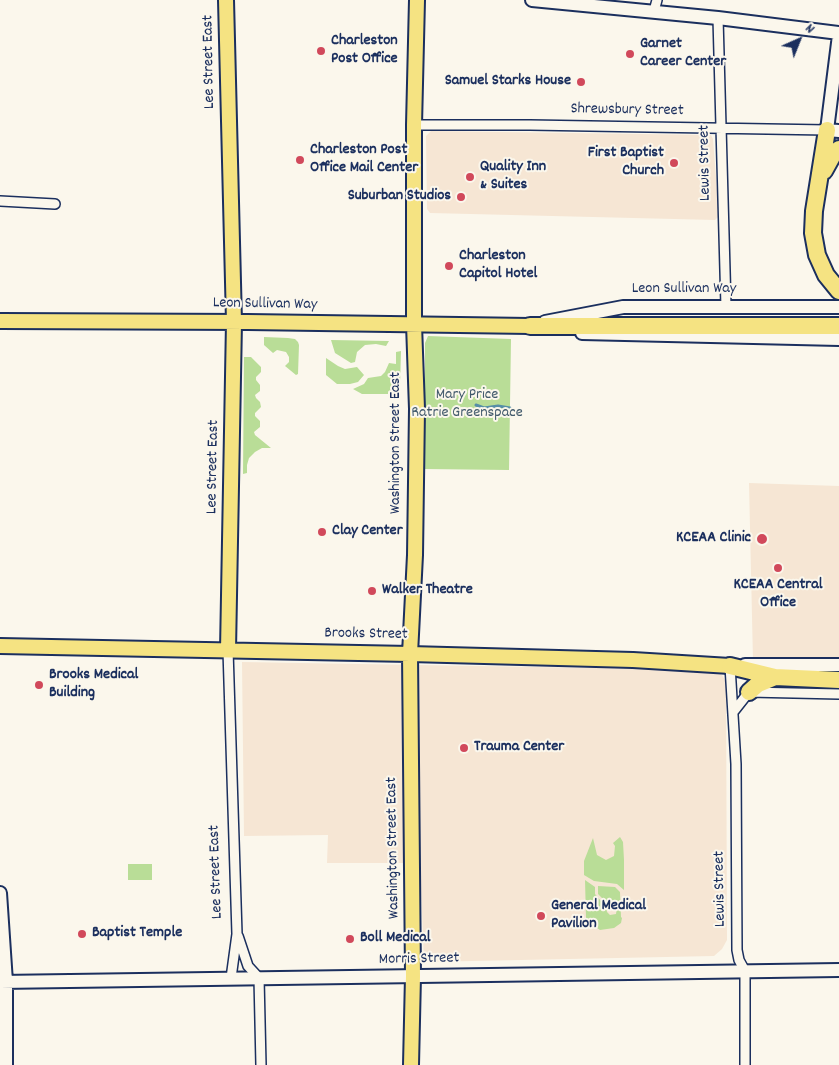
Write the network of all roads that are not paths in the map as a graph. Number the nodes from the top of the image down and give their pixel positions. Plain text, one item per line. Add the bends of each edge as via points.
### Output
1 (226, 0) edge
2 (417, 0) edge
3 (532, 0) edge
4 (655, 6) edge
5 (718, 18) junction
6 (839, 34) edge
7 (414, 125) junction
8 (720, 129) junction
9 (833, 130) edge
10 (839, 149) edge
11 (819, 185) junction
12 (0, 201) edge
13 (55, 204) dead end
14 (839, 291) edge
15 (726, 307) junction
16 (839, 307) edge
17 (0, 321) edge
18 (234, 322) junction
19 (414, 324) junction
20 (530, 326) junction
21 (839, 326) edge
22 (839, 339) edge
23 (0, 646) edge
24 (228, 650) junction
25 (410, 654) junction
26 (839, 665) edge
27 (730, 666) junction
28 (775, 677) junction
29 (839, 680) edge
30 (749, 692) junction
31 (839, 694) edge
32 (734, 711) junction
33 (0, 893) edge
34 (237, 934) junction
35 (839, 970) edge
36 (745, 971) junction
37 (413, 976) junction
38 (231, 978) junction
39 (259, 978) junction
40 (3, 982) edge
41 (6, 1065) edge
42 (261, 1065) edge
43 (411, 1065) edge
44 (745, 1065) edge

1 - 18 main road, Lee Street East
2 - 7 main road, Washington Street East
3 - 4 street
4 - 5 street
5 - 6 street
5 - 8 street, Lewis Street
6 - 9 street
7 - 8 street, Shrewsbury Street
7 - 19 main road, Washington Street East
8 - 9 street, Shrewsbury Street
8 - 15 street, Lewis Street
9 - 11 highway
10 - 11 highway via 829,160
11 - 14 highway via 813,233 817,255 826,275
12 - 13 street
15 - 16 street, Leon Sullivan Way
15 - 20 street, Leon Sullivan Way via 623,307
17 - 18 main road, Leon Sullivan Way
18 - 19 main road, Leon Sullivan Way
18 - 24 main road, Lee Street East
19 - 20 main road, Leon Sullivan Way
19 - 25 main road, Washington Street East via 417,408
20 - 21 highway
20 - 22 street, Leon Sullivan Way via 591,334
23 - 24 main road, Brooks Street
24 - 25 main road, Brooks Street
24 - 34 street, Lee Street East
25 - 27 main road, Brooks Street
25 - 37 main road, Washington Street East
26 - 27 street
27 - 28 highway
27 - 32 street, Lewis Street
28 - 29 highway
28 - 30 highway
30 - 31 street
30 - 32 street
32 - 36 street, Lewis Street via 737,950 738,960
33 - 40 street
34 - 38 street, Lee Street East
34 - 39 street, Lee Street East via 248,966
35 - 36 street, Morris Street
36 - 37 street, Morris Street
36 - 44 street, Lewis Street
37 - 39 street, Morris Street
37 - 43 main road, Washington Street East
38 - 39 street, Morris Street
38 - 40 street, Morris Street
39 - 42 street
40 - 41 street

